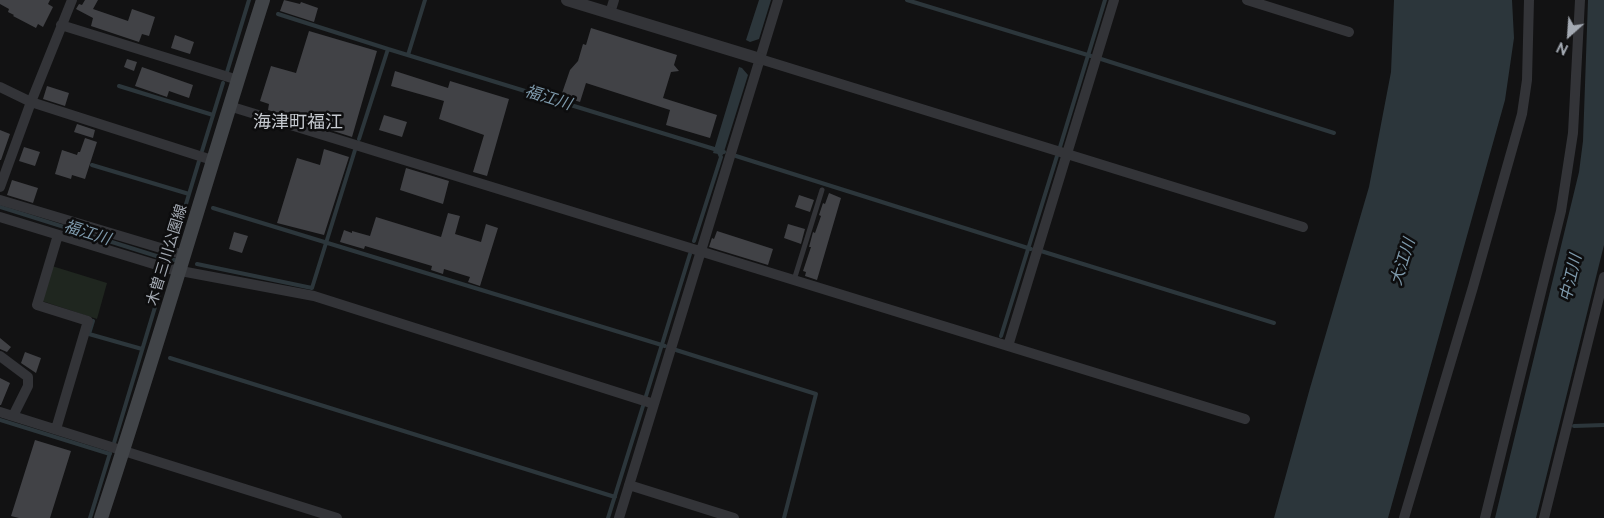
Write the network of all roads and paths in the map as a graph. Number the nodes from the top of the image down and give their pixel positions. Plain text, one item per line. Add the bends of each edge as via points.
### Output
1 (72, 0) edge
2 (263, 0) edge
3 (567, 0) edge
4 (614, 0) edge
5 (778, 0) edge
6 (1114, 0) edge
7 (1247, 0) edge
8 (1529, 0) edge
9 (1580, 0) edge
10 (610, 13) junction
11 (60, 25) junction
12 (1349, 32) dead end
13 (760, 59) junction
14 (238, 80) junction
15 (0, 87) edge
16 (31, 102) junction
17 (229, 106) junction
18 (1066, 155) junction
19 (212, 160) junction
20 (0, 187) edge
21 (822, 190) dead end
22 (0, 200) edge
23 (0, 217) edge
24 (1303, 228) dead end
25 (58, 235) junction
26 (701, 251) junction
27 (184, 256) junction
28 (180, 271) junction
29 (1604, 277) edge
30 (794, 280) junction
31 (1603, 289) edge
32 (1008, 346) junction
33 (0, 356) edge
34 (654, 404) junction
35 (0, 412) edge
36 (13, 416) junction
37 (1245, 419) dead end
38 (56, 430) junction
39 (123, 451) junction
40 (628, 486) junction
41 (102, 518) edge
42 (337, 518) edge
43 (619, 518) edge
44 (734, 518) edge
45 (1404, 518) edge
46 (1485, 518) edge
47 (1544, 518) edge

1 - 11 street
2 - 14 main road, 木曽三川公園線
3 - 10 street
4 - 10 street
5 - 13 street
6 - 18 street
7 - 12 street
8 - 45 street via 1528,80 1522,114
9 - 46 street via 1573,133 1561,212
10 - 13 street
11 - 14 street
11 - 16 street
13 - 18 street
13 - 26 street
14 - 17 main road, 木曽三川公園線
15 - 16 street
16 - 19 street
16 - 20 street
17 - 19 main road, 木曽三川公園線
17 - 26 street
18 - 24 street
18 - 32 street
19 - 27 main road, 木曽三川公園線
21 - 30 lane
22 - 27 street
23 - 25 street
25 - 28 street
25 - 38 street via 37,305 88,321
26 - 30 street
26 - 34 street
27 - 28 main road, 木曽三川公園線
28 - 34 street via 314,296
28 - 39 main road, 木曽三川公園線
29 - 31 street
30 - 32 street
31 - 47 street
32 - 37 street
33 - 36 street via 28,377 28,386
34 - 40 street
35 - 36 street
36 - 38 street
38 - 39 street
39 - 41 main road, 木曽三川公園線
39 - 42 street
40 - 43 street
40 - 44 street

